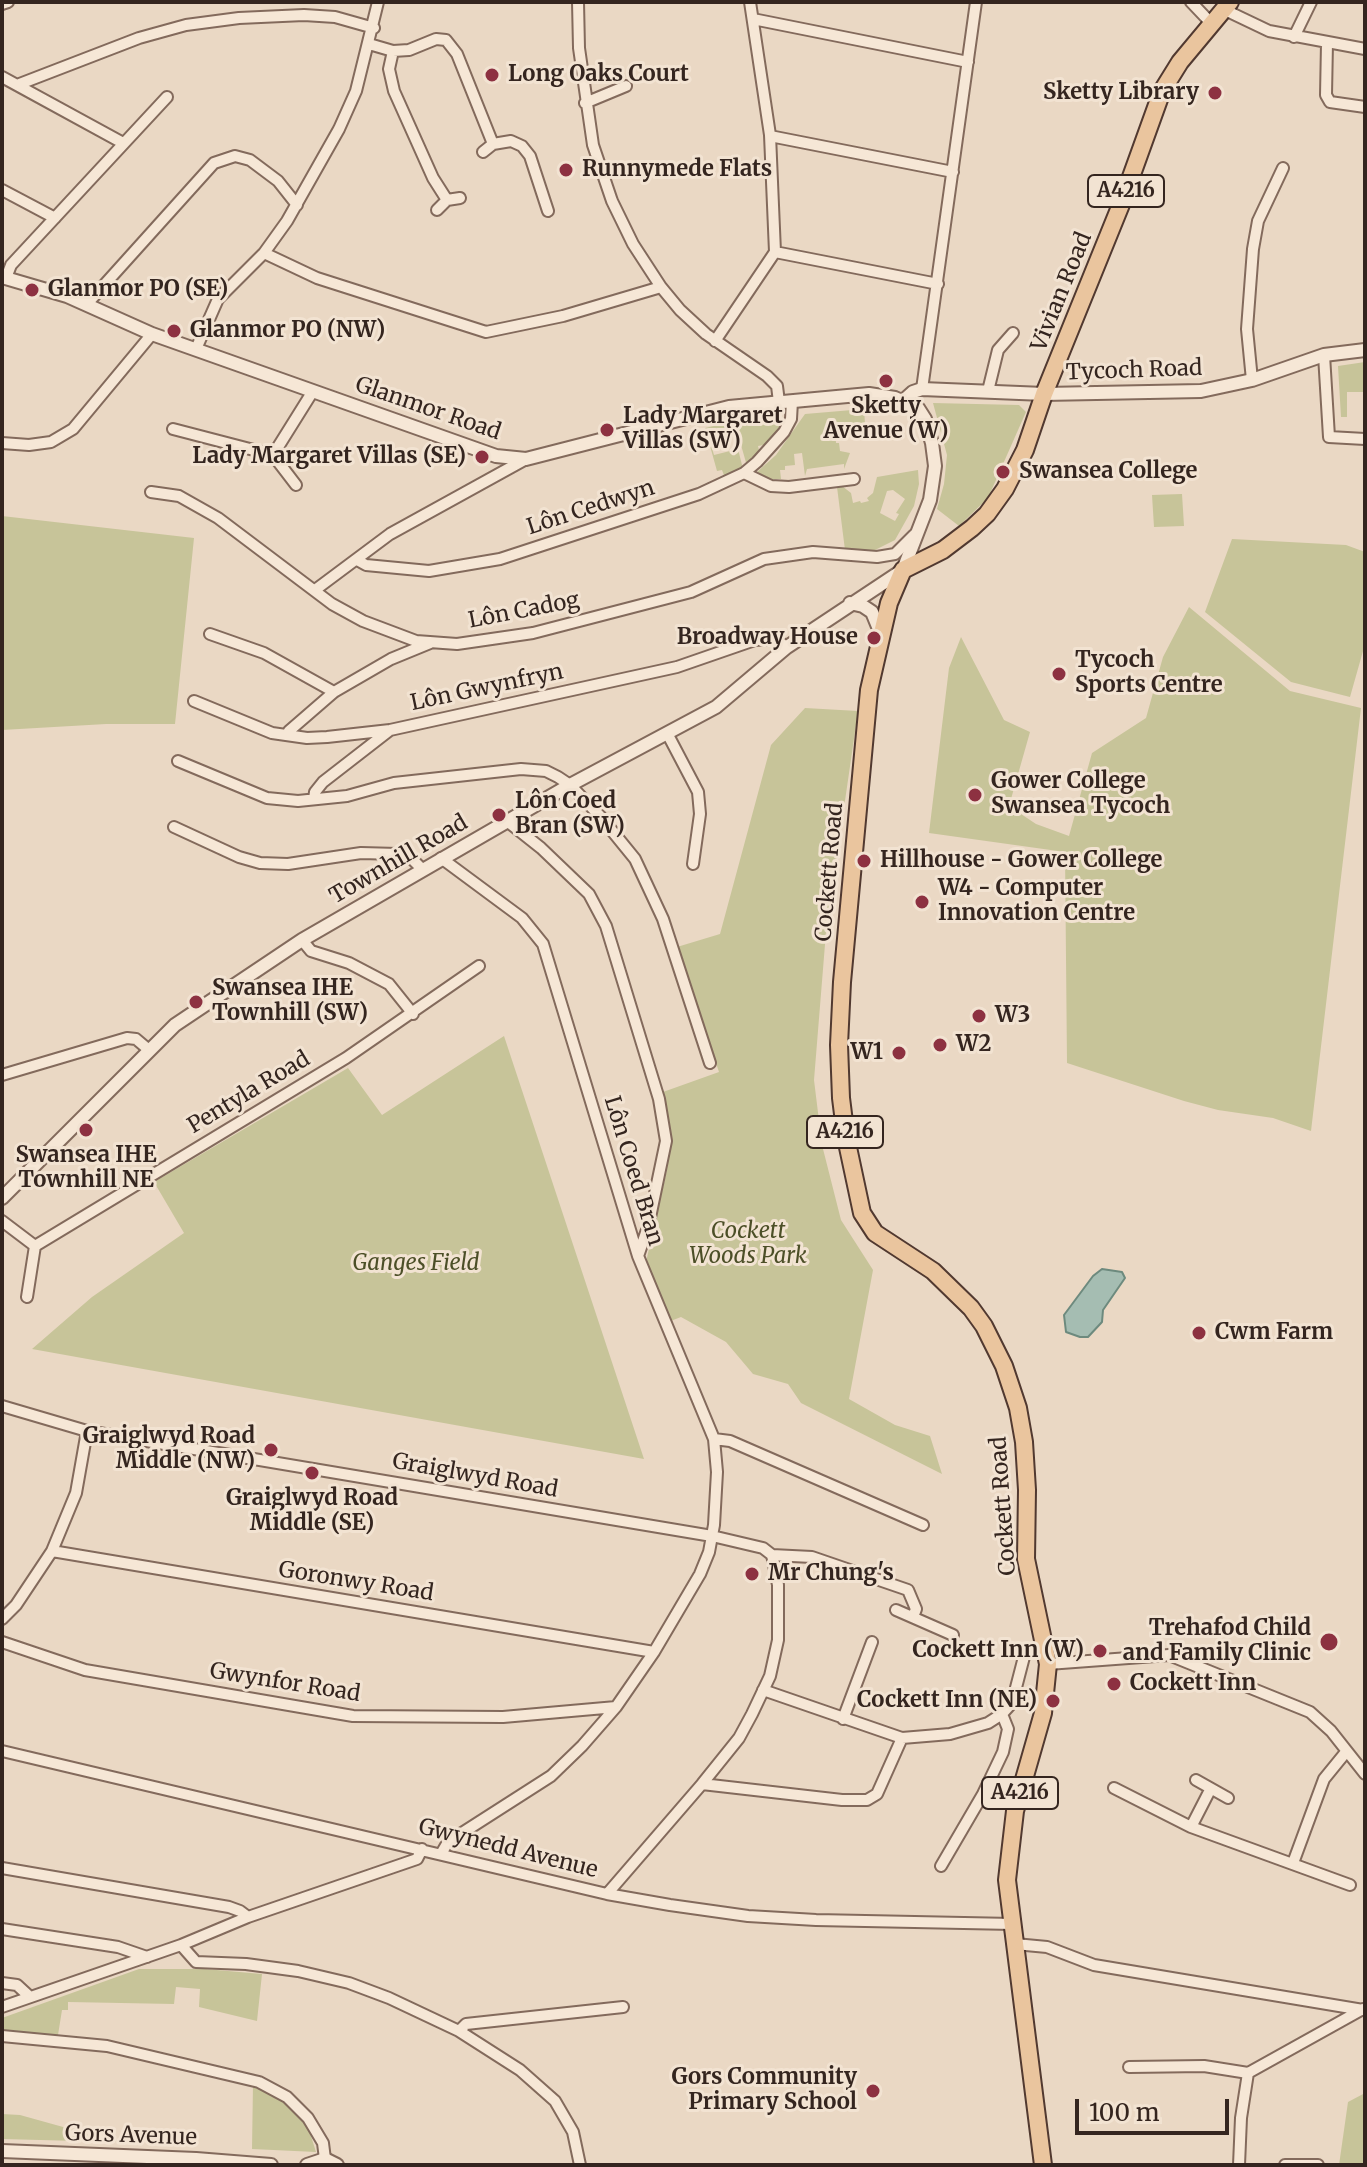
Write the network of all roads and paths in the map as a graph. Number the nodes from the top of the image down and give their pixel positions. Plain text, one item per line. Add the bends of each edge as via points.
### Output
1 (8, 2) edge
2 (378, 2) edge
3 (578, 2) edge
4 (750, 2) edge
5 (976, 2) edge
6 (1191, 2) edge
7 (1311, 2) edge
8 (2, 4) edge
9 (1228, 6) edge
10 (753, 19) junction
11 (1211, 23) junction
12 (374, 28) junction
13 (1294, 37) junction
14 (1327, 43) junction
15 (369, 44) junction
16 (1365, 49) edge
17 (393, 51) junction
18 (968, 62) junction
19 (2, 77) edge
20 (17, 85) junction
21 (626, 86) dead end
22 (167, 97) dead end
23 (585, 103) junction
24 (1365, 107) edge
25 (770, 136) junction
26 (123, 143) junction
27 (493, 144) junction
28 (483, 152) dead end
29 (1283, 168) dead end
30 (953, 172) junction
31 (2, 190) edge
32 (460, 198) dead end
33 (447, 200) junction
34 (297, 205) junction
35 (437, 210) dead end
36 (548, 211) dead end
37 (55, 218) junction
38 (775, 252) junction
39 (264, 253) junction
40 (4, 278) edge
41 (938, 284) junction
42 (661, 287) junction
43 (87, 304) junction
44 (1013, 333) dead end
45 (152, 334) junction
46 (715, 341) junction
47 (196, 349) junction
48 (1365, 350) edge
49 (1324, 355) junction
50 (1252, 380) junction
51 (922, 389) junction
52 (313, 391) junction
53 (988, 391) junction
54 (1044, 394) junction
55 (785, 401) junction
56 (903, 401) junction
57 (173, 429) dead end
58 (1365, 439) edge
59 (2, 443) edge
60 (273, 455) junction
61 (526, 459) junction
62 (744, 473) junction
63 (854, 479) dead end
64 (296, 485) dead end
65 (151, 492) dead end
66 (922, 524) junction
67 (943, 550) junction
68 (357, 560) junction
69 (903, 570) junction
70 (315, 590) junction
71 (894, 593) junction
72 (850, 603) junction
73 (210, 634) dead end
74 (881, 634) junction
75 (432, 643) junction
76 (787, 647) junction
77 (334, 692) junction
78 (194, 701) dead end
79 (390, 730) junction
80 (667, 733) junction
81 (287, 735) junction
82 (178, 761) dead end
83 (570, 785) junction
84 (314, 799) junction
85 (507, 821) junction
86 (174, 827) dead end
87 (441, 858) junction
88 (693, 864) dead end
89 (422, 869) junction
90 (302, 940) junction
91 (479, 966) dead end
92 (413, 1014) junction
93 (149, 1050) junction
94 (710, 1063) dead end
95 (2, 1075) edge
96 (2, 1198) edge
97 (2, 1221) edge
98 (35, 1246) junction
99 (638, 1256) junction
100 (27, 1297) dead end
101 (2, 1406) edge
102 (87, 1431) junction
103 (714, 1439) junction
104 (923, 1525) dead end
105 (712, 1536) junction
106 (52, 1551) junction
107 (772, 1555) junction
108 (896, 1610) dead end
109 (913, 1617) junction
110 (2, 1619) edge
111 (953, 1635) dead end
112 (2, 1642) edge
113 (872, 1642) dead end
114 (654, 1652) junction
115 (1046, 1656) junction
116 (763, 1690) junction
117 (616, 1707) junction
118 (1002, 1714) junction
119 (843, 1719) junction
120 (902, 1738) junction
121 (2, 1751) edge
122 (1346, 1752) junction
123 (1365, 1774) edge
124 (1196, 1780) dead end
125 (702, 1784) junction
126 (1114, 1788) dead end
127 (1210, 1790) junction
128 (1228, 1798) dead end
129 (1191, 1827) junction
130 (422, 1849) junction
131 (441, 1854) junction
132 (1293, 1863) junction
133 (941, 1866) dead end
134 (2, 1868) edge
135 (1350, 1885) dead end
136 (607, 1894) junction
137 (248, 1917) junction
138 (1013, 1924) junction
139 (2, 1929) edge
140 (1015, 1944) junction
141 (181, 1945) junction
142 (147, 1957) junction
143 (2, 1983) edge
144 (30, 1997) junction
145 (2, 2007) edge
146 (623, 2007) dead end
147 (1364, 2009) edge
148 (459, 2031) junction
149 (2, 2036) edge
150 (1129, 2067) dead end
151 (1248, 2073) junction
152 (2, 2151) edge
153 (196, 2162) edge
154 (331, 2162) edge
155 (264, 2164) edge
156 (310, 2165) edge
157 (580, 2165) edge
158 (1043, 2165) edge
159 (1239, 2165) edge
160 (1285, 2165) edge
161 (1318, 2165) edge

1 - 8 street
2 - 12 street
3 - 23 street
4 - 10 street
5 - 18 street
6 - 11 street
7 - 13 street
9 - 11 main road, Vivian Road / A4216
9 - 13 street via 1269,31
10 - 18 street
10 - 25 street
11 - 54 main road, Vivian Road / A4216 via 1162,91
12 - 15 street
12 - 20 street via 304,15 186,25
13 - 14 street
14 - 16 street
14 - 24 street via 1330,102
15 - 17 street
15 - 34 street via 356,91
17 - 27 street via 446,40 457,54
17 - 33 street via 389,69 394,91
18 - 30 street
19 - 20 street
20 - 26 street
21 - 23 street
22 - 26 street
23 - 42 street via 612,201
25 - 30 street
25 - 38 street
26 - 37 street
27 - 28 street
27 - 36 street via 511,141 522,146
29 - 50 street via 1258,221 1253,249 1247,329
30 - 41 street
31 - 37 street
32 - 33 street
33 - 35 street
34 - 39 street
34 - 43 street via 278,181 250,160 235,156 214,163
37 - 40 street
38 - 41 street
38 - 46 street
39 - 42 street via 317,278 486,332
39 - 47 street via 218,299
40 - 43 street, Glanmor Road
41 - 51 street
42 - 46 street
43 - 45 street, Glanmor Road
44 - 53 street via 998,350
45 - 47 street, Glanmor Road
45 - 59 street via 73,429 51,442
46 - 55 street via 767,376
47 - 52 street, Glanmor Road
48 - 49 street, Tycoch Road
49 - 50 street, Tycoch Road
49 - 58 street via 1329,437
50 - 54 street, Tycoch Road via 1201,391
51 - 53 street, Tycoch Road
51 - 56 street
52 - 60 street
52 - 61 street, Glanmor Road via 496,456
53 - 54 street, Tycoch Road
54 - 67 main road, Vivian Road / A4216 via 1005,489 987,514
55 - 56 street, Glanmor Road via 869,394
55 - 61 street, Glanmor Road via 729,407
55 - 62 street, Lôn Cedwyn via 791,419 784,432
56 - 66 street via 918,408 925,419 934,453 933,488
57 - 60 street
60 - 64 street
61 - 68 street via 390,534
62 - 63 street via 771,486 789,487
62 - 68 street, Lôn Cedwyn via 699,494 500,559 429,571
65 - 70 street, Lôn Cadog via 179,496 218,518
66 - 69 street
66 - 75 street, Lôn Cadog via 895,554 813,552 764,559 691,592 533,633
67 - 69 main road, Vivian Road / A4216
67 - 71 main road, A4216
68 - 70 street
69 - 71 main road, Cockett Road / A4216
69 - 72 street, Townhill Road
70 - 75 street, Lôn Cadog via 379,629
71 - 74 main road, Cockett Road / A4216
72 - 74 street via 872,612
72 - 76 street, Townhill Road
73 - 77 street via 264,653
74 - 115 main road, Cockett Road / A4216 via 865,721 840,1004 846,1138 870,1228 933,1271 963,1299 1004,1366 1024,1442 1026,1559
75 - 77 street via 391,659
76 - 79 street, Lôn Gwynfryn via 774,639 755,640 677,667
76 - 80 street, Townhill Road via 716,707
77 - 81 street
78 - 81 street, Lôn Gwynfryn
79 - 81 street, Lôn Gwynfryn
79 - 84 street via 323,782
80 - 83 street, Townhill Road
80 - 88 street via 698,792
82 - 84 street via 267,798
83 - 84 street via 546,771 521,769 394,783
83 - 85 street, Townhill Road
83 - 94 street via 635,859 663,919
85 - 87 street, Townhill Road
85 - 99 street via 589,894 606,926 659,1099 663,1161
86 - 89 street via 260,863 398,854
87 - 89 street, Townhill Road
87 - 99 street, Lôn Coed Bran via 522,918 543,944
89 - 90 street, Townhill Road
90 - 92 street via 311,951 389,984
90 - 93 street, Townhill Road via 175,1025
91 - 92 street, Pentyla Road
92 - 98 street, Pentyla Road
93 - 95 street via 127,1038
93 - 96 street, Townhill Road
97 - 98 street
98 - 100 street
99 - 103 street, Lôn Coed Bran
101 - 102 street, Graiglwyd Road
102 - 105 street, Graiglwyd Road
102 - 106 street via 76,1493
103 - 104 street via 730,1441
103 - 105 street, Lôn Coed Bran via 717,1494
105 - 107 street, Graiglwyd Road
105 - 114 street, Lôn Coed Bran via 700,1574
106 - 110 street
106 - 114 street, Goronwy Road
107 - 109 street, Graiglwyd Road via 812,1557 908,1590 916,1609
107 - 116 street via 778,1640
108 - 109 street
109 - 111 street
112 - 117 street, Gwynfor Road via 85,1670 353,1716 503,1717
113 - 119 street
114 - 117 street, Lôn Coed Bran
115 - 118 street via 1025,1653 1012,1703
115 - 122 street via 1169,1655 1310,1712
115 - 138 main road, Cockett Road / A4216 via 1043,1713 1015,1811 1008,1861
116 - 119 street
116 - 125 street via 739,1738
117 - 131 street, Lôn Coed Bran via 551,1776 448,1842
118 - 120 street via 968,1730
118 - 133 street via 1008,1740
119 - 120 street
120 - 125 street via 877,1794 867,1800
121 - 130 street, Gwynedd Avenue
122 - 123 street
122 - 132 street via 1324,1779
124 - 127 street
125 - 136 street
126 - 129 street
127 - 128 street
127 - 129 street
129 - 132 street
130 - 131 street, Gwynedd Avenue
130 - 137 street via 417,1859
131 - 136 street, Gwynedd Avenue
132 - 135 street
134 - 137 street via 229,1907
136 - 138 street, Gwynedd Avenue via 748,1916
137 - 141 street
138 - 140 main road, Cockett Road / A4216
139 - 142 street via 118,1947
140 - 147 street via 1047,1947 1094,1965
140 - 158 main road, Cockett Road / A4216
141 - 142 street
141 - 148 street via 196,1962 298,1971 349,1983
142 - 144 street
143 - 144 street via 17,1985
144 - 145 street
146 - 148 street via 466,2024
147 - 151 street
148 - 157 street via 510,2063 555,2101 573,2132
149 - 154 street via 107,2046 259,2082 287,2097 308,2118
150 - 151 street via 1204,2066
151 - 159 street
152 - 153 street, Gors Avenue
153 - 155 street, Gors Avenue
154 - 156 street
160 - 161 street

